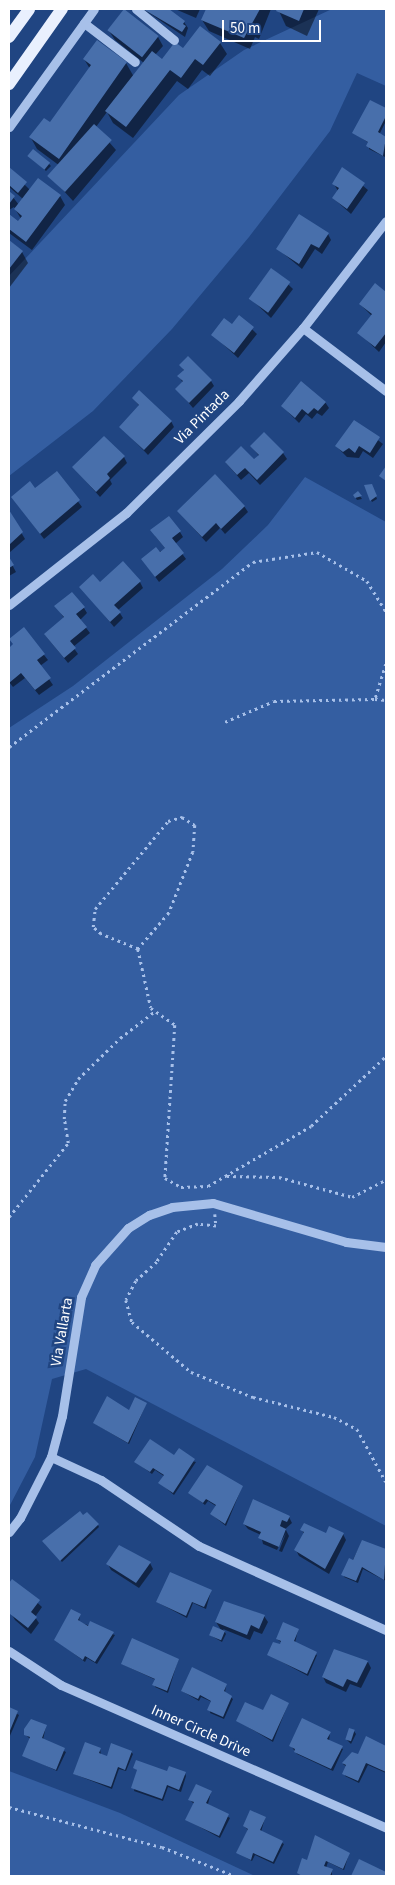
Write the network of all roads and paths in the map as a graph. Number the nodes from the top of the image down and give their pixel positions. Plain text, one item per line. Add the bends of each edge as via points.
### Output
1 (29, 9) edge
2 (62, 9) edge
3 (94, 9) edge
4 (136, 9) edge
5 (84, 23) junction
6 (9, 37) edge
7 (174, 40) dead end
8 (135, 62) dead end
9 (9, 84) edge
10 (9, 127) edge
11 (386, 221) edge
12 (303, 328) junction
13 (386, 391) edge
14 (9, 605) edge
15 (386, 612) edge
16 (386, 664) edge
17 (374, 699) junction
18 (386, 700) edge
19 (225, 722) dead end
20 (9, 747) edge
21 (138, 949) junction
22 (155, 1011) junction
23 (386, 1056) edge
24 (226, 1176) junction
25 (386, 1180) edge
26 (211, 1184) junction
27 (213, 1203) junction
28 (9, 1217) edge
29 (386, 1247) edge
30 (51, 1457) junction
31 (386, 1482) edge
32 (9, 1532) edge
33 (386, 1630) edge
34 (9, 1651) edge
35 (9, 1807) edge
36 (386, 1828) edge
37 (235, 1876) edge

1 - 6 main road
2 - 9 main road
3 - 5 street
4 - 7 street
5 - 8 street
5 - 10 street
11 - 12 street, Via Pintada
12 - 13 street
12 - 14 street, Via Pintada via 239,401 126,513
15 - 20 path via 367,581 317,552 253,562
16 - 17 path
17 - 18 path
17 - 19 path via 274,701
21 - 21 path via 169,912 193,852 195,825 182,817 168,821 95,909 93,927 101,934
21 - 22 path via 151,1008
22 - 26 path via 175,1025 166,1178 181,1187
22 - 28 path via 120,1038 78,1079 65,1101 68,1143
23 - 24 path via 310,1126
24 - 25 path via 279,1177 352,1197
24 - 26 path
26 - 27 path
27 - 29 street, Via Vallarta via 346,1242
27 - 30 street, Via Vallarta via 172,1206 149,1215 128,1228 95,1265 81,1297 62,1416
27 - 31 path via 216,1226 198,1224 177,1232 156,1262 136,1281 126,1300 132,1322 191,1372 253,1397 334,1418 357,1429
30 - 32 street, Via Vallarta via 24,1511
30 - 33 street via 101,1480 199,1546
34 - 36 street, Inner Circle Drive via 61,1685
35 - 37 path via 162,1847

